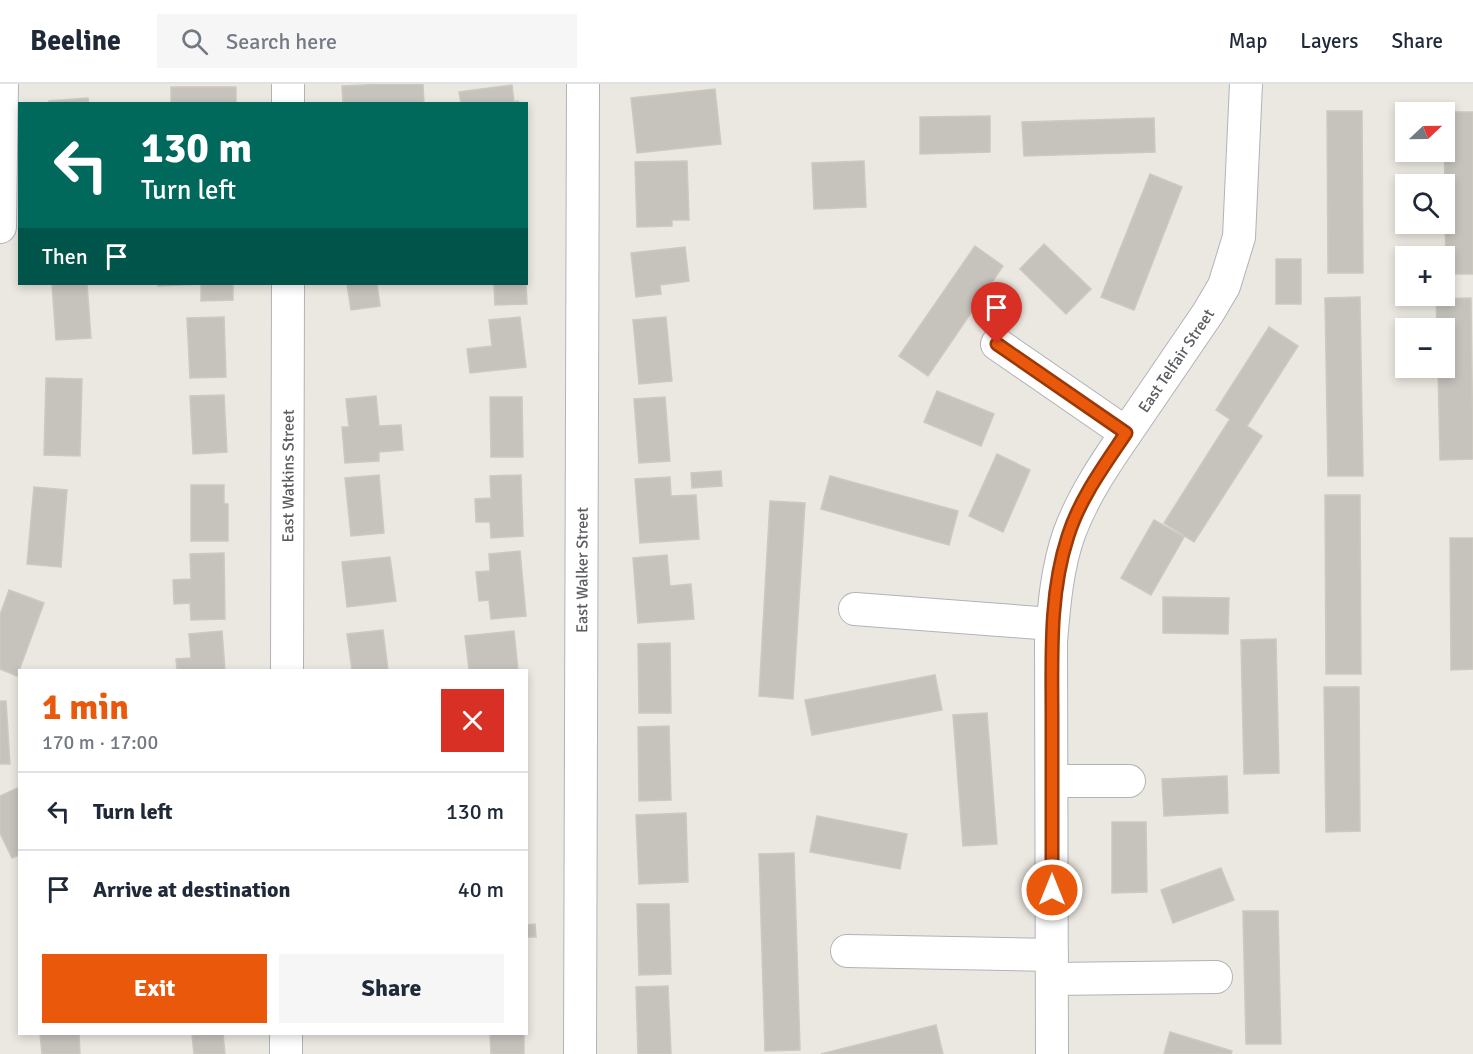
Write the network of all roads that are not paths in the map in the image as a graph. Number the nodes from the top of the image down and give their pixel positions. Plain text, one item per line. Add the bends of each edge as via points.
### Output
1 (2, 84) edge
2 (288, 84) edge
3 (583, 84) edge
4 (1246, 84) edge
5 (288, 102) edge
6 (0, 227) edge
7 (288, 285) edge
8 (997, 344) dead end
9 (1126, 433) junction
10 (855, 609) dead end
11 (1053, 624) junction
12 (287, 669) edge
13 (1052, 781) junction
14 (1129, 781) dead end
15 (846, 951) dead end
16 (1052, 967) junction
17 (1216, 977) dead end
18 (286, 1035) edge
19 (286, 1054) edge
20 (580, 1054) edge
21 (1052, 1054) edge

1 - 6 street
2 - 5 street
3 - 20 street, East Walker Street
4 - 9 street, East Telfair Street via 1242,210 1232,263 1208,313
7 - 12 street, East Watkins Street
8 - 9 street
9 - 11 street, East Telfair Street via 1098,473 1068,536
10 - 11 street
11 - 13 street, East Telfair Street
13 - 14 street
13 - 16 street, East Telfair Street
15 - 16 street
16 - 17 street
16 - 21 street, East Telfair Street
18 - 19 street

